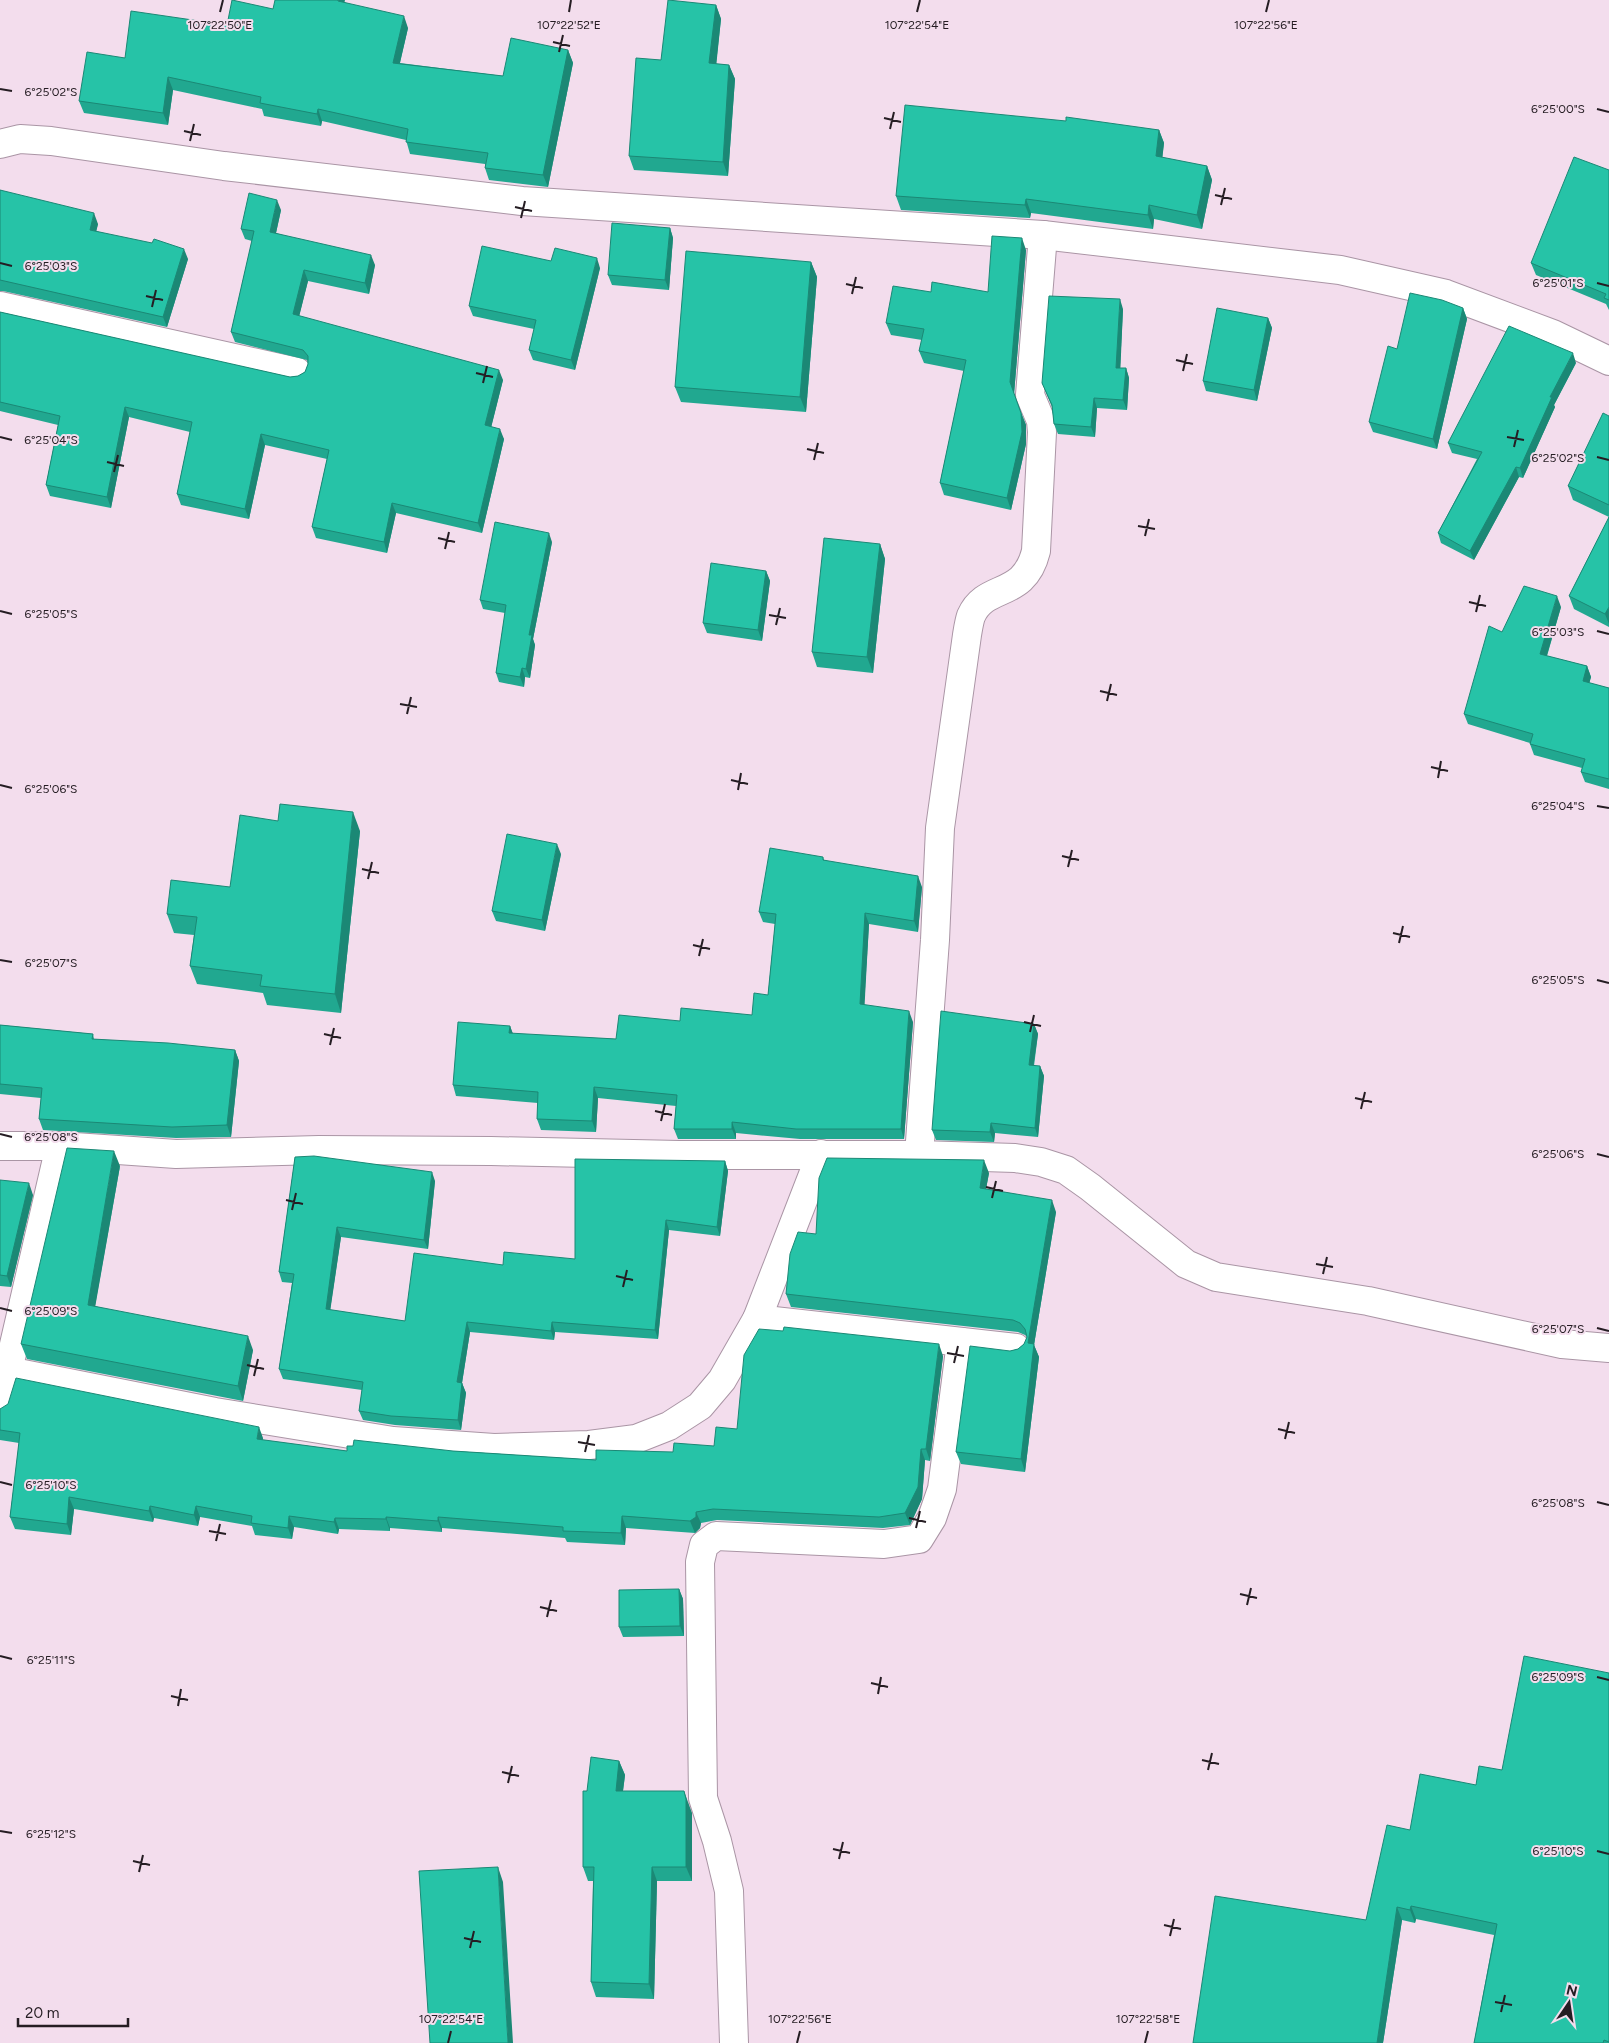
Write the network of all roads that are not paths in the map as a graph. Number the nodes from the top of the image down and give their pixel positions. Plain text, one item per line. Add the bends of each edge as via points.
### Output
1 (0, 144) edge
2 (1044, 235) junction
3 (0, 306) edge
4 (1609, 361) edge
5 (297, 372) dead end
6 (0, 1146) edge
7 (60, 1146) junction
8 (821, 1154) junction
9 (919, 1155) junction
10 (757, 1319) junction
11 (961, 1342) junction
12 (1016, 1348) edge
13 (1609, 1348) edge
14 (8, 1371) junction
15 (0, 1406) edge
16 (734, 2043) edge

1 - 2 street via 20,139 51,141 224,166 522,201
2 - 4 street via 1340,270 1446,294 1553,334
2 - 9 street via 1030,395 1042,432 1036,551 1032,566 1023,579 979,604 971,616 967,635 940,828
3 - 5 street
6 - 7 street
7 - 8 street via 176,1154 319,1150
7 - 14 street
8 - 9 street
8 - 10 street
9 - 13 street via 1016,1158 1066,1170 1186,1264 1216,1277 1368,1301 1562,1344
10 - 11 street
10 - 14 street via 722,1380 700,1406 669,1426 636,1440 589,1446 494,1448 393,1441 205,1410
11 - 12 street
11 - 16 street via 942,1489 932,1518 919,1539 884,1544 716,1536 704,1545 700,1562 703,1798 729,1890
14 - 15 street

